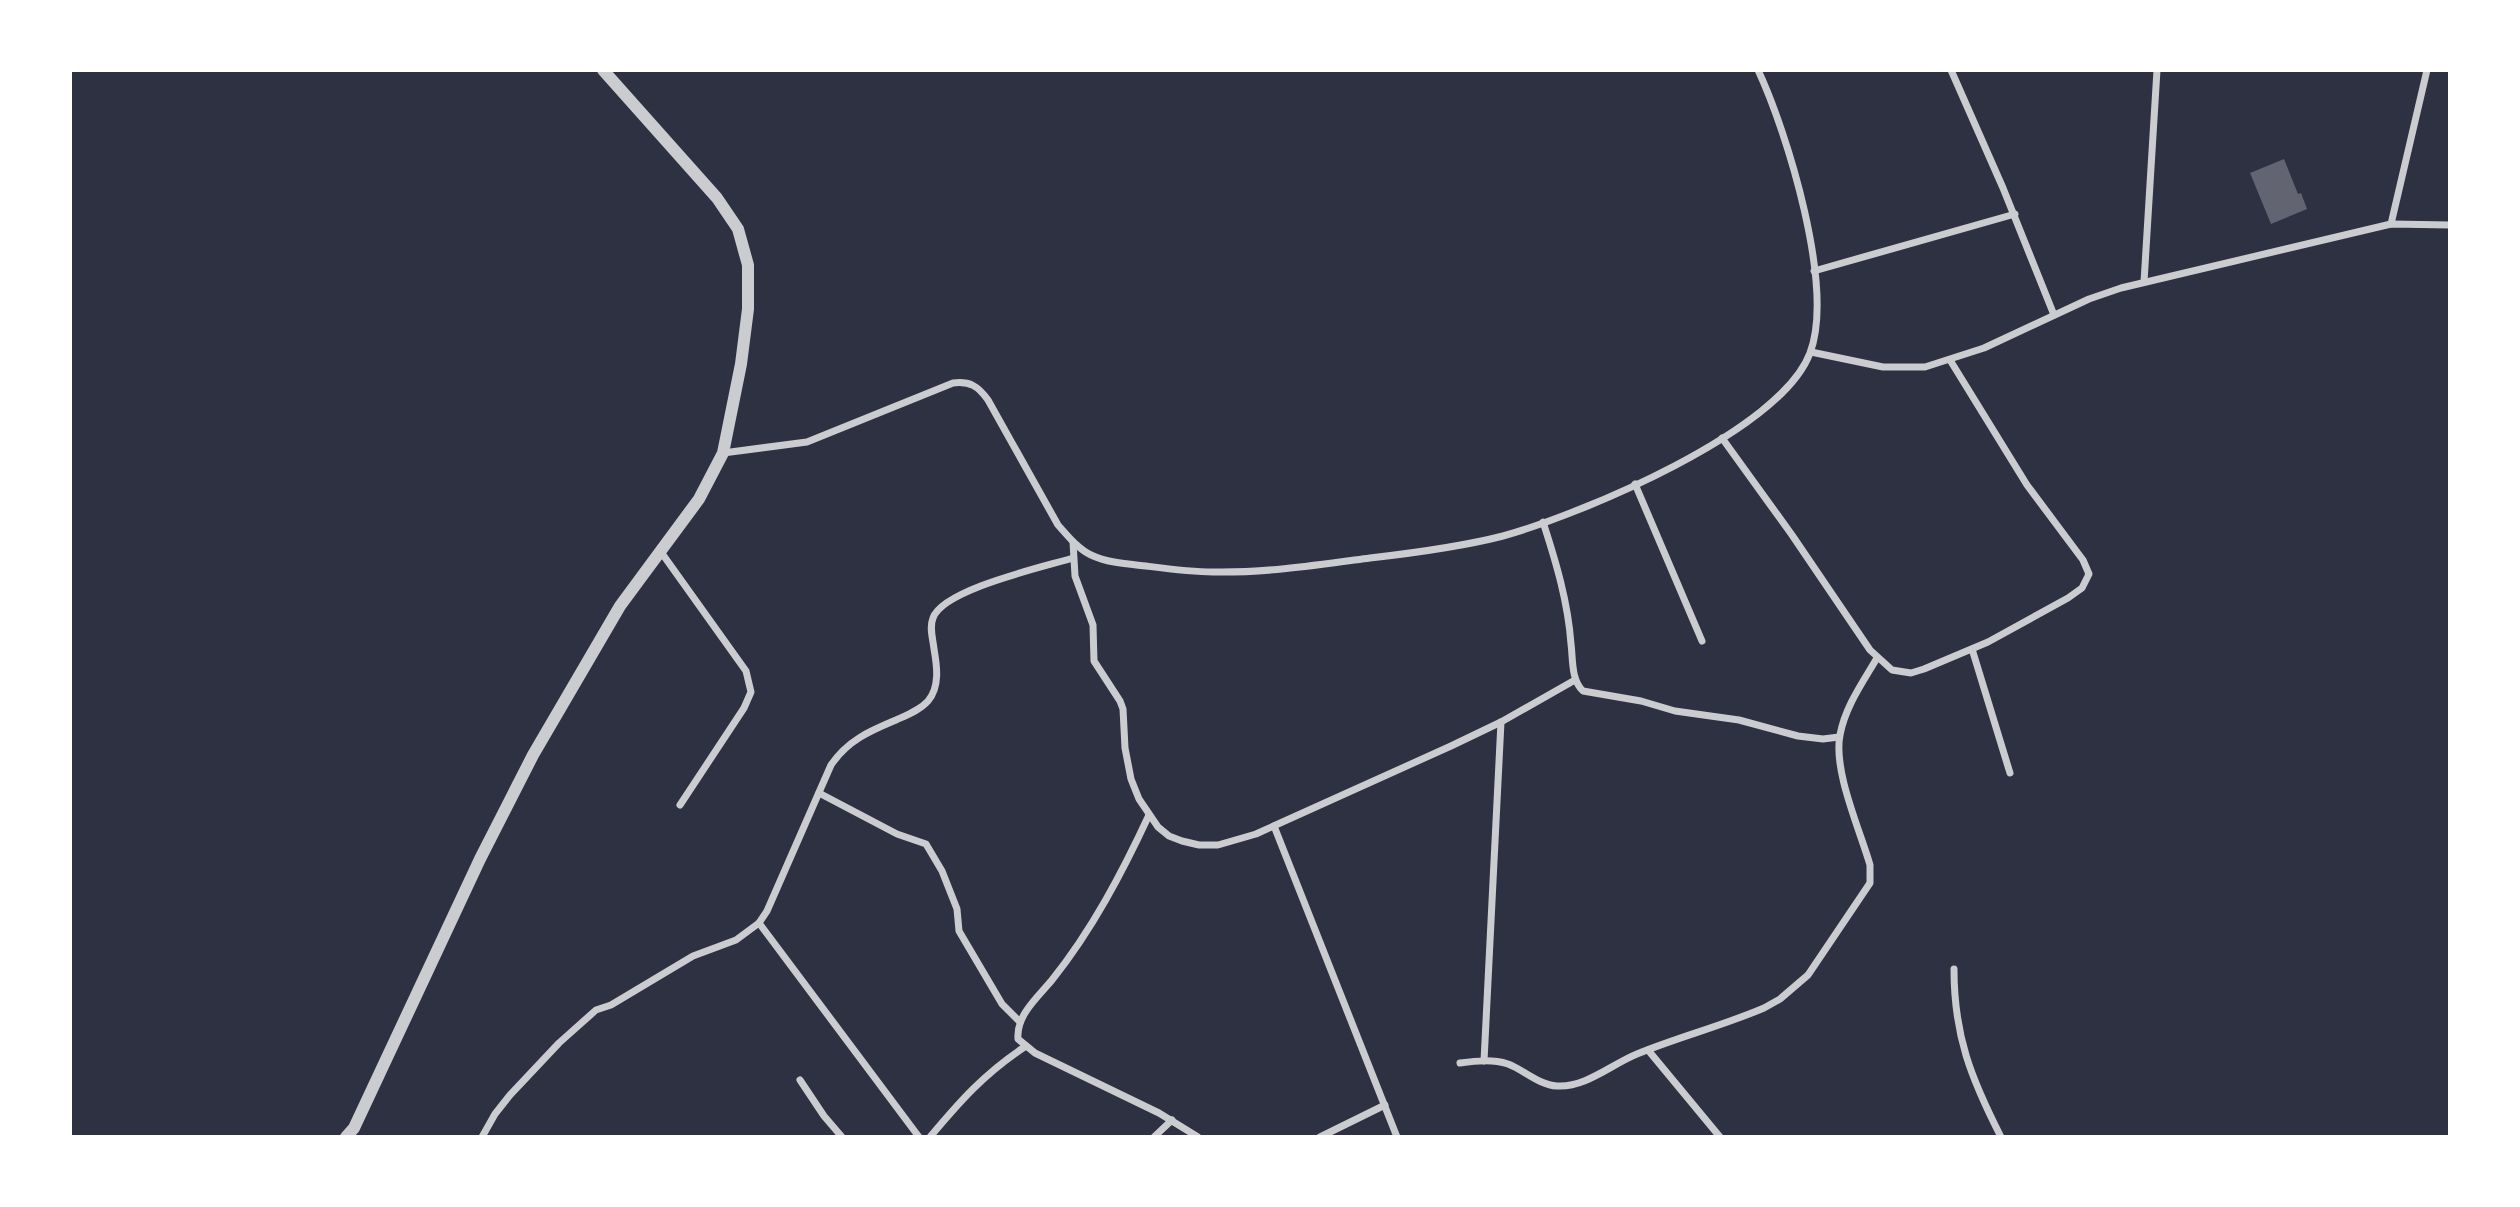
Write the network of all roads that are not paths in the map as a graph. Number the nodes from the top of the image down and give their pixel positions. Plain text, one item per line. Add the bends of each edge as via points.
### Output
1 (603, 70) edge
2 (1758, 70) edge
3 (1951, 70) edge
4 (2157, 70) edge
5 (2427, 70) edge
6 (2015, 215) junction
7 (2391, 224) junction
8 (2450, 225) edge
9 (1814, 271) junction
10 (2144, 282) junction
11 (2054, 314) junction
12 (1811, 352) junction
13 (1950, 360) junction
14 (1722, 439) junction
15 (723, 453) junction
16 (1635, 484) junction
17 (1543, 522) junction
18 (1073, 542) junction
19 (661, 552) junction
20 (1073, 558) junction
21 (1702, 641) dead end
22 (1972, 649) junction
23 (1877, 658) junction
24 (1575, 680) junction
25 (1501, 722) junction
26 (1839, 737) junction
27 (2010, 773) dead end
28 (819, 793) junction
29 (680, 805) dead end
30 (1149, 816) junction
31 (1275, 826) junction
32 (759, 923) junction
33 (1954, 969) dead end
34 (1020, 1022) junction
35 (1026, 1046) junction
36 (1648, 1050) junction
37 (1484, 1061) junction
38 (1460, 1063) dead end
39 (800, 1080) dead end
40 (1385, 1105) junction
41 (1172, 1120) junction
42 (346, 1137) edge
43 (482, 1137) edge
44 (842, 1137) edge
45 (919, 1137) edge
46 (930, 1137) edge
47 (1154, 1137) edge
48 (1198, 1137) edge
49 (1321, 1137) edge
50 (1397, 1137) edge
51 (1720, 1137) edge
52 (2001, 1137) edge

1 - 15 street via 703,182 737,229 748,265 748,309
2 - 9 street via 1788,147
3 - 6 street
4 - 10 street
5 - 7 street
6 - 9 street
6 - 11 street
7 - 8 street
7 - 10 street
9 - 12 street via 1816,327
10 - 11 street
11 - 13 street
12 - 13 street via 1883,367 1925,367
12 - 14 street via 1798,377 1777,400
13 - 22 street via 2027,485 2089,574 2082,588 2068,598
14 - 16 street
14 - 23 street
15 - 18 street via 807,442 953,383 967,382 979,387 988,400 1058,525
15 - 19 street via 699,499
16 - 17 street
16 - 21 street
17 - 18 street via 1502,536 1393,555 1214,572 1113,562 1091,555
17 - 24 street via 1567,607
18 - 20 street
19 - 29 street via 740,662 751,692
19 - 42 street via 620,606 533,755
20 - 28 street via 970,590 936,610 931,628 935,691 914,712 848,744 831,765
20 - 30 street via 1074,576 1093,625 1094,661 1121,701 1127,763
22 - 23 street via 1911,673 1892,670
22 - 27 street
23 - 26 street
24 - 25 street
24 - 26 street via 1590,694 1739,720 1798,736
25 - 31 street
25 - 37 street
26 - 36 street via 1843,776 1872,875 1865,891 1808,975 1780,999
28 - 32 street
28 - 34 street via 926,844 957,909 958,931 1002,1004
30 - 31 street via 1169,836 1199,845 1236,841
30 - 34 street via 1095,919
31 - 40 street
32 - 43 street via 736,940 694,957 596,1010 510,1095
32 - 45 street
33 - 52 street via 1962,1046
34 - 35 street via 1018,1039
35 - 41 street
35 - 46 street via 981,1079
36 - 37 street via 1577,1083 1557,1086 1509,1065
36 - 51 street
37 - 38 street
39 - 44 street
40 - 49 street
40 - 50 street
41 - 47 street
41 - 48 street

